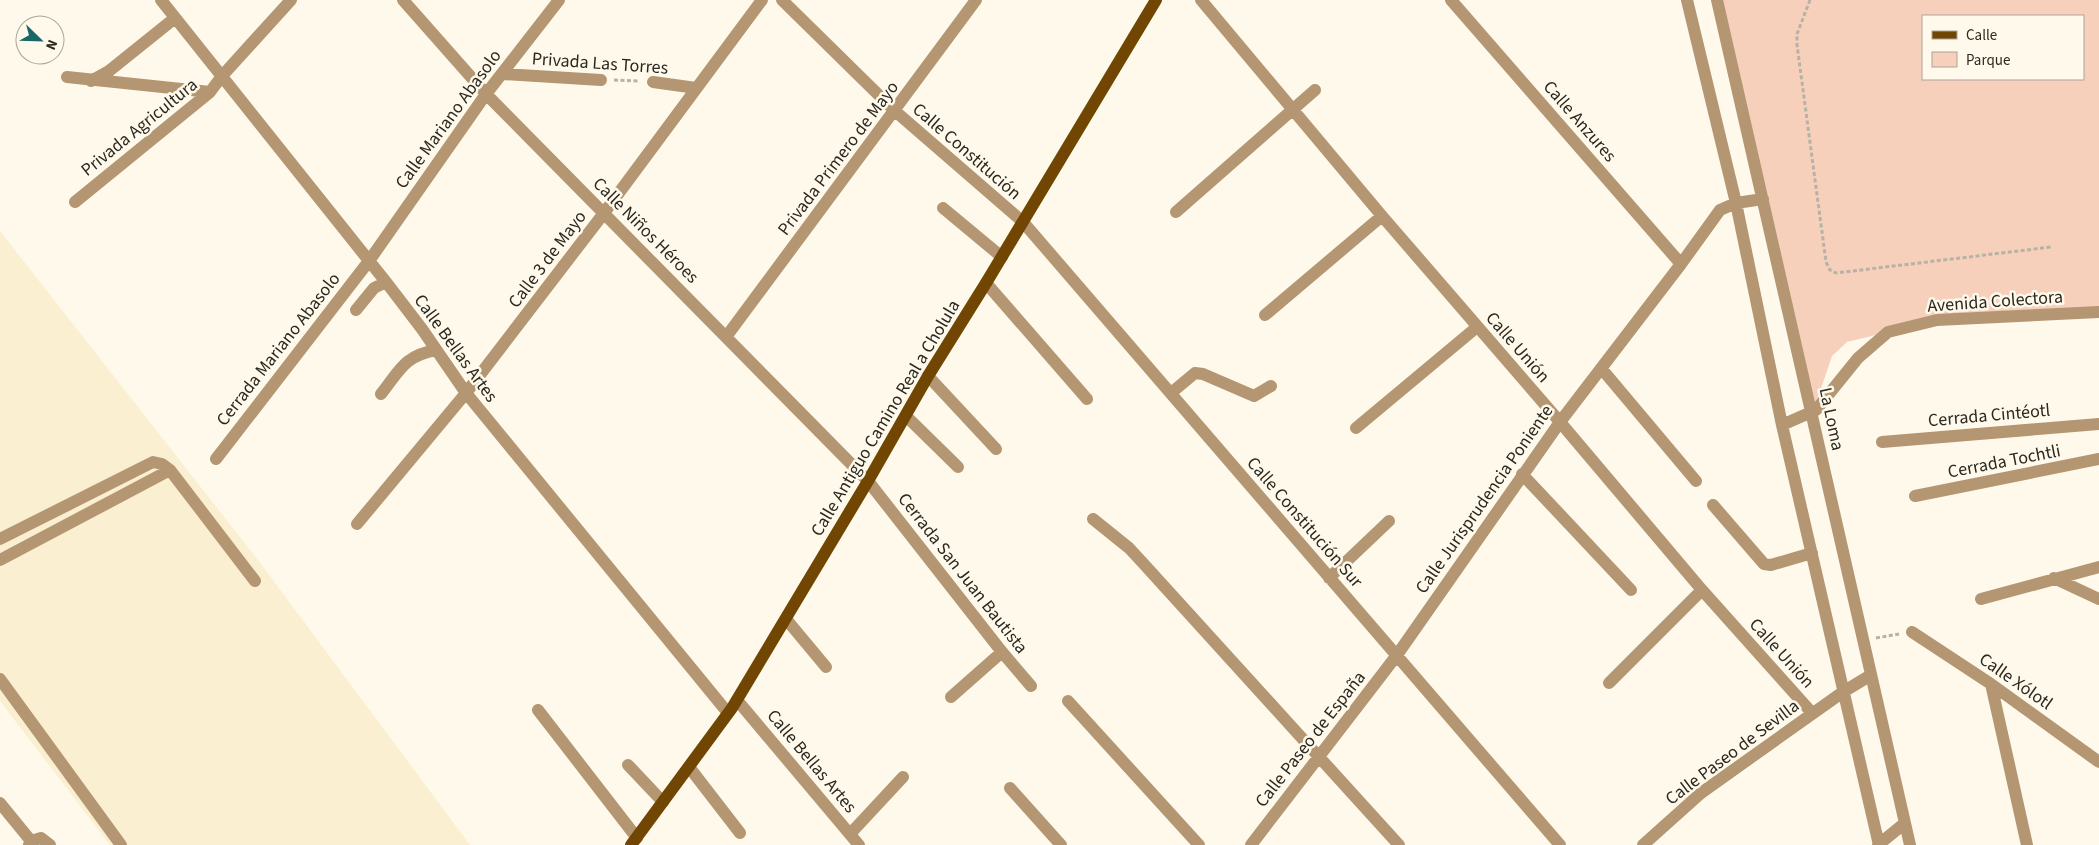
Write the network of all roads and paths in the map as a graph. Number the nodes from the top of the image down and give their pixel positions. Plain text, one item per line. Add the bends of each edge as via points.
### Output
1 (160, 0) edge
2 (291, 0) edge
3 (403, 0) edge
4 (559, 0) edge
5 (762, 0) edge
6 (782, 0) edge
7 (976, 0) edge
8 (1156, 0) edge
9 (1201, 0) edge
10 (1451, 0) edge
11 (1687, 0) edge
12 (1717, 0) edge
13 (1810, 0) edge
14 (175, 18) junction
15 (502, 74) junction
16 (222, 76) junction
17 (67, 77) dead end
18 (91, 80) junction
19 (601, 80) joint
20 (653, 82) joint
21 (696, 88) junction
22 (1315, 90) dead end
23 (210, 92) junction
24 (486, 94) junction
25 (1294, 109) junction
26 (895, 112) junction
27 (1763, 199) junction
28 (75, 202) dead end
29 (1736, 202) junction
30 (942, 208) dead end
31 (604, 212) junction
32 (1176, 212) dead end
33 (1382, 216) junction
34 (1024, 222) junction
35 (2051, 247) dead end
36 (1002, 257) junction
37 (368, 261) junction
38 (1682, 264) junction
39 (386, 282) junction
40 (986, 283) junction
41 (356, 310) dead end
42 (2099, 312) edge
43 (1265, 315) dead end
44 (1477, 327) junction
45 (726, 337) junction
46 (436, 350) junction
47 (1601, 368) junction
48 (928, 376) junction
49 (1271, 386) dead end
50 (1171, 393) junction
51 (381, 394) dead end
52 (466, 394) junction
53 (1087, 400) dead end
54 (1813, 412) junction
55 (906, 416) junction
56 (1560, 422) junction
57 (2099, 424) edge
58 (1782, 425) junction
59 (1356, 428) dead end
60 (1882, 442) dead end
61 (996, 449) dead end
62 (216, 458) dead end
63 (2099, 459) edge
64 (958, 466) dead end
65 (170, 470) junction
66 (1522, 474) junction
67 (868, 481) junction
68 (1696, 481) dead end
69 (1915, 496) dead end
70 (1713, 505) dead end
71 (1093, 519) dead end
72 (1389, 521) dead end
73 (357, 524) dead end
74 (0, 539) edge
75 (1812, 553) junction
76 (0, 560) edge
77 (2099, 567) edge
78 (1328, 578) junction
79 (2054, 578) junction
80 (255, 581) dead end
81 (1631, 590) dead end
82 (1702, 590) junction
83 (1981, 599) dead end
84 (2099, 600) edge
85 (786, 619) junction
86 (1912, 632) joint
87 (1863, 640) junction
88 (1002, 652) junction
89 (1397, 655) junction
90 (826, 667) dead end
91 (1871, 675) junction
92 (0, 679) edge
93 (1609, 683) dead end
94 (1991, 684) junction
95 (1031, 686) dead end
96 (1844, 692) junction
97 (951, 697) dead end
98 (737, 700) junction
99 (1068, 700) dead end
100 (538, 710) dead end
101 (728, 713) junction
102 (1812, 713) junction
103 (1317, 757) junction
104 (2099, 762) edge
105 (628, 766) dead end
106 (689, 767) junction
107 (903, 776) dead end
108 (1010, 788) dead end
109 (663, 802) junction
110 (0, 803) edge
111 (1905, 824) junction
112 (740, 833) dead end
113 (850, 834) junction
114 (634, 842) edge
115 (30, 843) edge
116 (50, 845) edge
117 (121, 845) edge
118 (860, 845) edge
119 (1061, 845) edge
120 (1199, 845) edge
121 (1251, 845) edge
122 (1399, 845) edge
123 (1560, 845) edge
124 (1643, 845) edge
125 (1879, 845) edge
126 (1910, 845) edge
127 (2027, 845) edge

1 - 14 street, Calle Bellas Artes
2 - 16 street, Privada Agricultura
3 - 24 street, Calle Niños Héroes
4 - 15 street, Calle Mariano Abasolo
5 - 21 street, Calle 3 de Mayo
6 - 26 street, Calle Constitución
7 - 26 street, Privada Primero de Mayo
8 - 34 main road, Calle Antiguo Camino Real a Cholula
9 - 25 street, Calle Unión
10 - 38 street, Calle Anzures
11 - 29 street
12 - 27 street, La Loma
13 - 35 path via 1797,34 1826,262 1830,270 1836,273
14 - 16 street, Calle Bellas Artes
14 - 18 street via 109,71
15 - 19 street, Privada Las Torres
15 - 24 street, Calle Mariano Abasolo
16 - 23 street, Privada Agricultura
16 - 37 street, Calle Bellas Artes
17 - 18 street
18 - 23 street
19 - 20 path, Privada Las Torres
20 - 21 street, Privada Las Torres
21 - 31 street, Calle 3 de Mayo
22 - 25 street
23 - 28 street, Privada Agricultura
24 - 31 street, Calle Niños Héroes
24 - 37 street, Calle Mariano Abasolo
25 - 32 street
25 - 33 street, Calle Unión
26 - 34 street, Calle Constitución
26 - 45 street, Privada Primero de Mayo
27 - 29 street, Calle Jurisprudencia Poniente
27 - 54 street, La Loma
29 - 38 street, Calle Jurisprudencia Poniente via 1720,210
29 - 58 street
30 - 36 street
31 - 45 street, Calle Niños Héroes
31 - 52 street, Calle 3 de Mayo
33 - 43 street
33 - 44 street, Calle Unión
34 - 36 main road, Calle Antiguo Camino Real a Cholula
34 - 50 street, Calle Constitución Sur
36 - 40 main road, Calle Antiguo Camino Real a Cholula
37 - 39 street, Calle Bellas Artes
37 - 62 street, Cerrada Mariano Abasolo
38 - 47 street, Calle Jurisprudencia Poniente
39 - 41 street via 374,288
39 - 46 street, Calle Bellas Artes
40 - 48 main road, Calle Antiguo Camino Real a Cholula
40 - 53 street
42 - 54 street, Avenida Colectora via 1937,320 1888,332 1858,358
44 - 56 street, Calle Unión
44 - 59 street
45 - 67 street, Calle Niños Héroes
46 - 51 street via 410,358
46 - 52 street, Calle Bellas Artes
47 - 56 street, Calle Jurisprudencia Poniente
47 - 68 street
48 - 55 main road, Calle Antiguo Camino Real a Cholula
48 - 61 street
49 - 50 street via 1254,396 1195,373
50 - 78 street, Calle Constitución Sur
52 - 73 street, Calle 3 de Mayo
52 - 101 street, Calle Bellas Artes
54 - 58 street, Avenida Colectora
54 - 87 street, La Loma
55 - 64 street
55 - 67 main road, Calle Antiguo Camino Real a Cholula
56 - 66 street, Calle Jurisprudencia Poniente
56 - 82 street, Calle Unión
57 - 60 street, Cerrada Cintéotl
58 - 75 street
63 - 69 street, Cerrada Tochtli
65 - 74 street via 153,462
65 - 76 street
65 - 80 street
66 - 81 street
66 - 89 street, Calle Jurisprudencia Poniente
67 - 85 main road, Calle Antiguo Camino Real a Cholula
67 - 88 street, Cerrada San Juan Bautista
70 - 75 street via 1764,564 1771,565
71 - 103 street via 1129,548
72 - 78 street
75 - 96 street
77 - 79 street
78 - 89 street, Calle Constitución Sur
79 - 83 street
79 - 84 street
82 - 93 street
82 - 102 street, Calle Unión
85 - 90 street
85 - 98 main road, Calle Antiguo Camino Real a Cholula
86 - 87 path
86 - 94 street, Calle Xólotl
87 - 91 street, La Loma
88 - 95 street, Cerrada San Juan Bautista
88 - 97 street
89 - 103 street, Calle Paseo de España
89 - 123 street, Calle Constitución Sur
91 - 96 street, Calle Paseo de Sevilla
91 - 111 street, La Loma
92 - 117 street
94 - 104 street, Calle Xólotl
94 - 127 street
96 - 102 street, Calle Paseo de Sevilla
96 - 125 street
98 - 101 main road, Calle Antiguo Camino Real a Cholula
98 - 113 street, Calle Bellas Artes
99 - 120 street
100 - 114 street
101 - 106 main road, Calle Antiguo Camino Real a Cholula
102 - 124 street, Calle Paseo de Sevilla via 1701,793
103 - 121 street, Calle Paseo de España
103 - 122 street
105 - 109 street
106 - 109 main road, Calle Antiguo Camino Real a Cholula
106 - 112 street
107 - 113 street
108 - 119 street
109 - 114 main road, Calle Antiguo Camino Real a Cholula
110 - 115 street
111 - 125 street
111 - 126 street, La Loma
113 - 118 street, Calle Bellas Artes
115 - 116 street via 41,838

